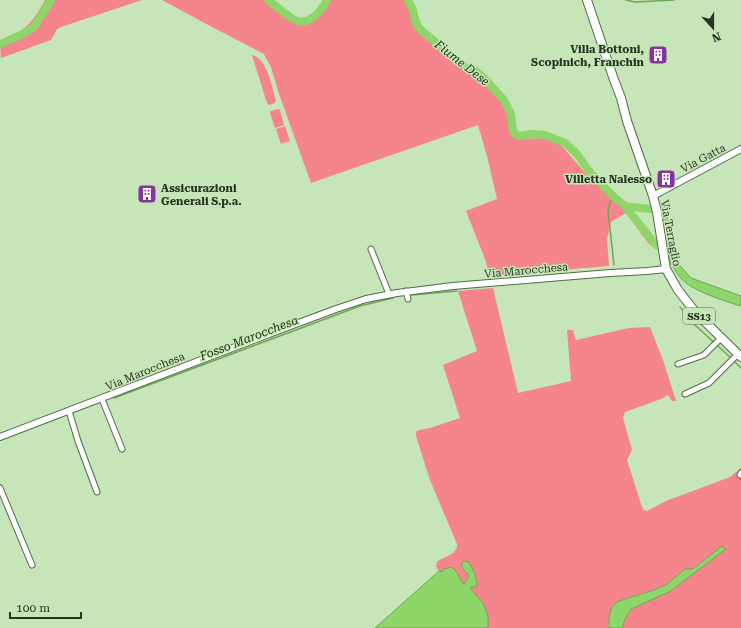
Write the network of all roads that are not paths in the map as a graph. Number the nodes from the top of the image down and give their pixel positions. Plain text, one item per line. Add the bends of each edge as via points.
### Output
1 (587, 0) edge
2 (741, 149) edge
3 (653, 196) junction
4 (371, 248) dead end
5 (666, 269) junction
6 (406, 291) junction
7 (389, 294) junction
8 (408, 299) dead end
9 (717, 342) junction
10 (736, 358) edge
11 (678, 364) dead end
12 (685, 394) dead end
13 (102, 398) junction
14 (69, 411) junction
15 (0, 437) edge
16 (122, 449) dead end
17 (0, 488) edge
18 (97, 492) dead end
19 (32, 565) dead end

1 - 3 main road, Via Terraglio
2 - 3 street, Via Gatta
3 - 5 main road, Via Terraglio / SS13
4 - 7 street
5 - 6 street, Via Marocchesa
5 - 9 main road, Via Terraglio / SS13 via 684,299
6 - 7 street, Via Marocchesa
6 - 8 street
7 - 13 street, Via Marocchesa via 336,309
9 - 10 main road, Via Terraglio / SS13
9 - 11 street via 704,355
10 - 12 street via 709,383
13 - 14 street, Via Marocchesa
13 - 16 street
14 - 15 street, Via Marocchesa
14 - 18 street
17 - 19 street

